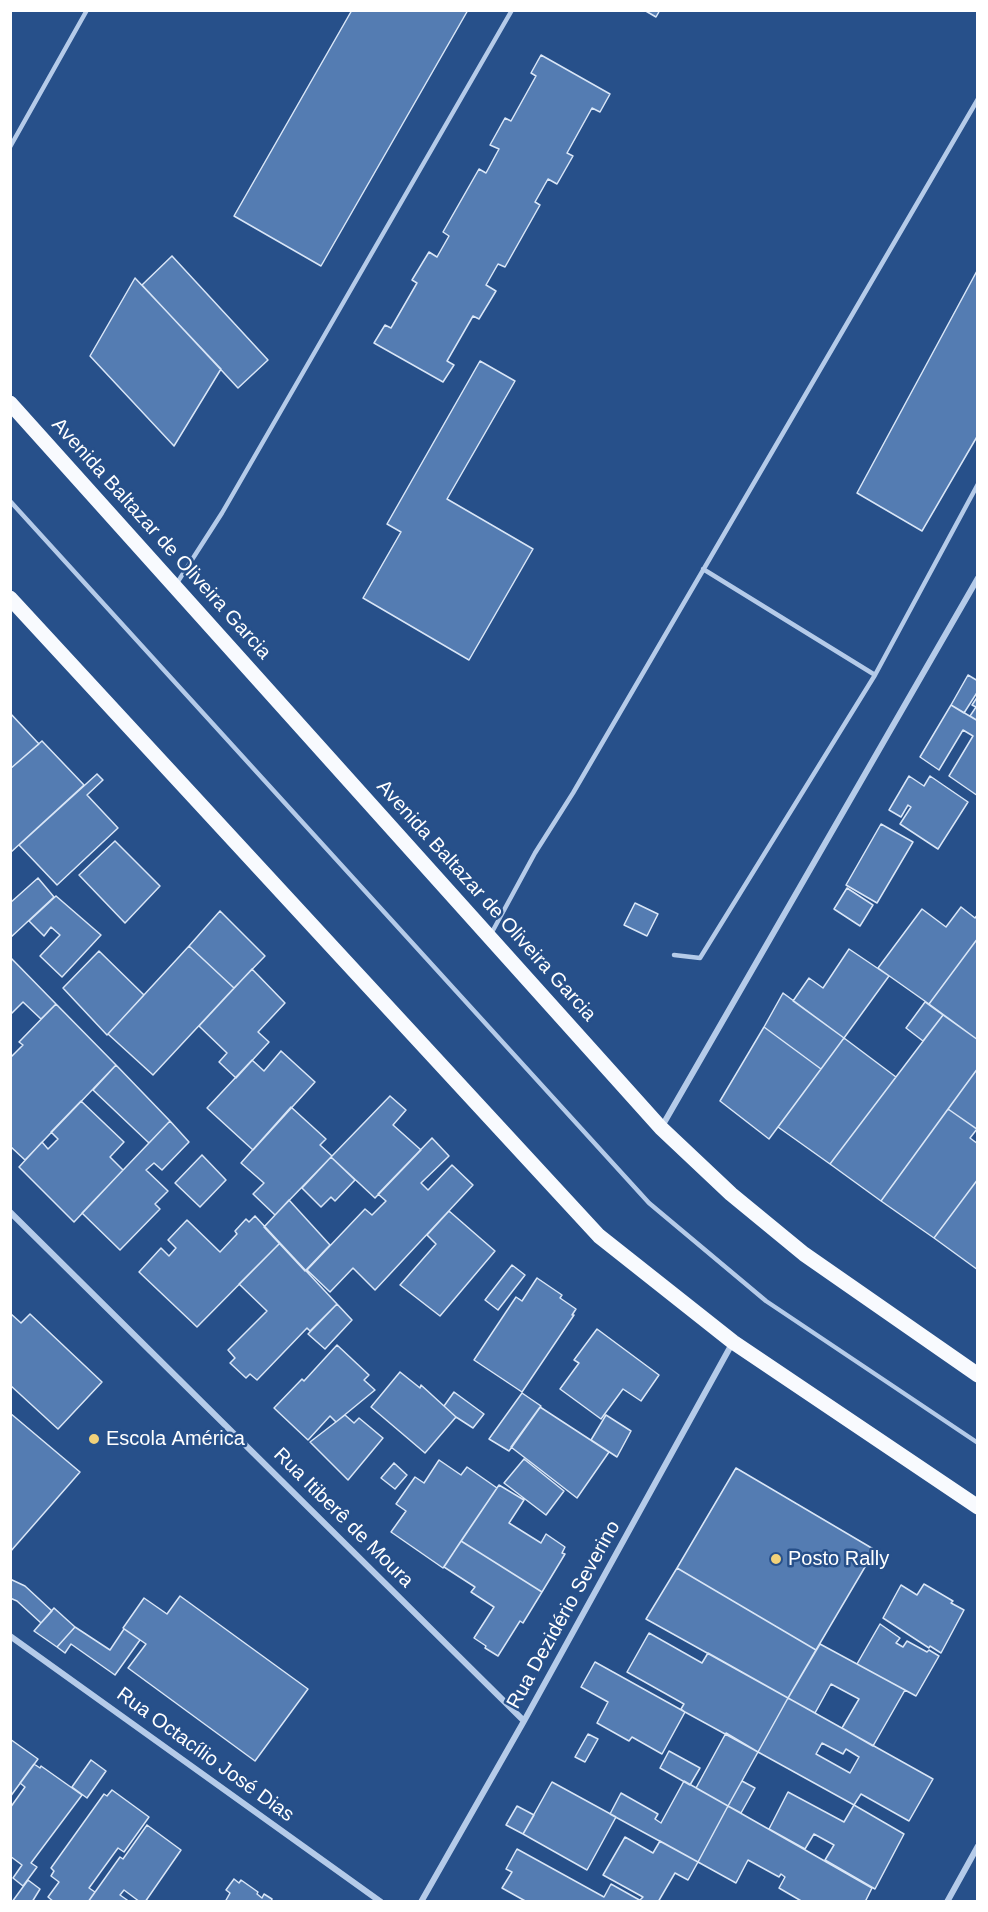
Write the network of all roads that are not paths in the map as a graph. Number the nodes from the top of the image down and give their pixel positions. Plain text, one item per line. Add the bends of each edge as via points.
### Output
1 (87, 10) edge
2 (512, 10) edge
3 (978, 99) edge
4 (10, 147) edge
5 (10, 403) edge
6 (978, 484) edge
7 (10, 501) edge
8 (703, 569) junction
9 (978, 578) edge
10 (175, 586) junction
11 (10, 598) edge
12 (875, 675) junction
13 (490, 937) junction
14 (674, 955) dead end
15 (661, 1128) junction
16 (10, 1212) edge
17 (733, 1342) junction
18 (978, 1375) edge
19 (978, 1443) edge
20 (978, 1507) edge
21 (10, 1636) edge
22 (524, 1721) junction
23 (978, 1846) edge
24 (381, 1902) edge
25 (421, 1902) edge
26 (947, 1902) edge

1 - 4 lane
2 - 10 lane via 222,513
3 - 8 lane
5 - 10 main road, Avenida Baltazar de Oliveira Garcia
6 - 12 lane
7 - 19 lane via 649,1203 766,1301
8 - 12 lane
8 - 13 lane via 535,853
9 - 15 street
10 - 13 main road, Avenida Baltazar de Oliveira Garcia
11 - 17 main road via 599,1236
12 - 14 lane via 700,958
13 - 15 main road, Avenida Baltazar de Oliveira Garcia
15 - 18 main road, Avenida Baltazar de Oliveira Garcia via 730,1194 804,1254
16 - 22 street, Rua Itiberê de Moura
17 - 20 main road
17 - 22 street, Rua Dezidério Severino
21 - 24 street, Rua Octacílio José Dias
22 - 25 street, Rua Dezidério Severino
23 - 26 street

